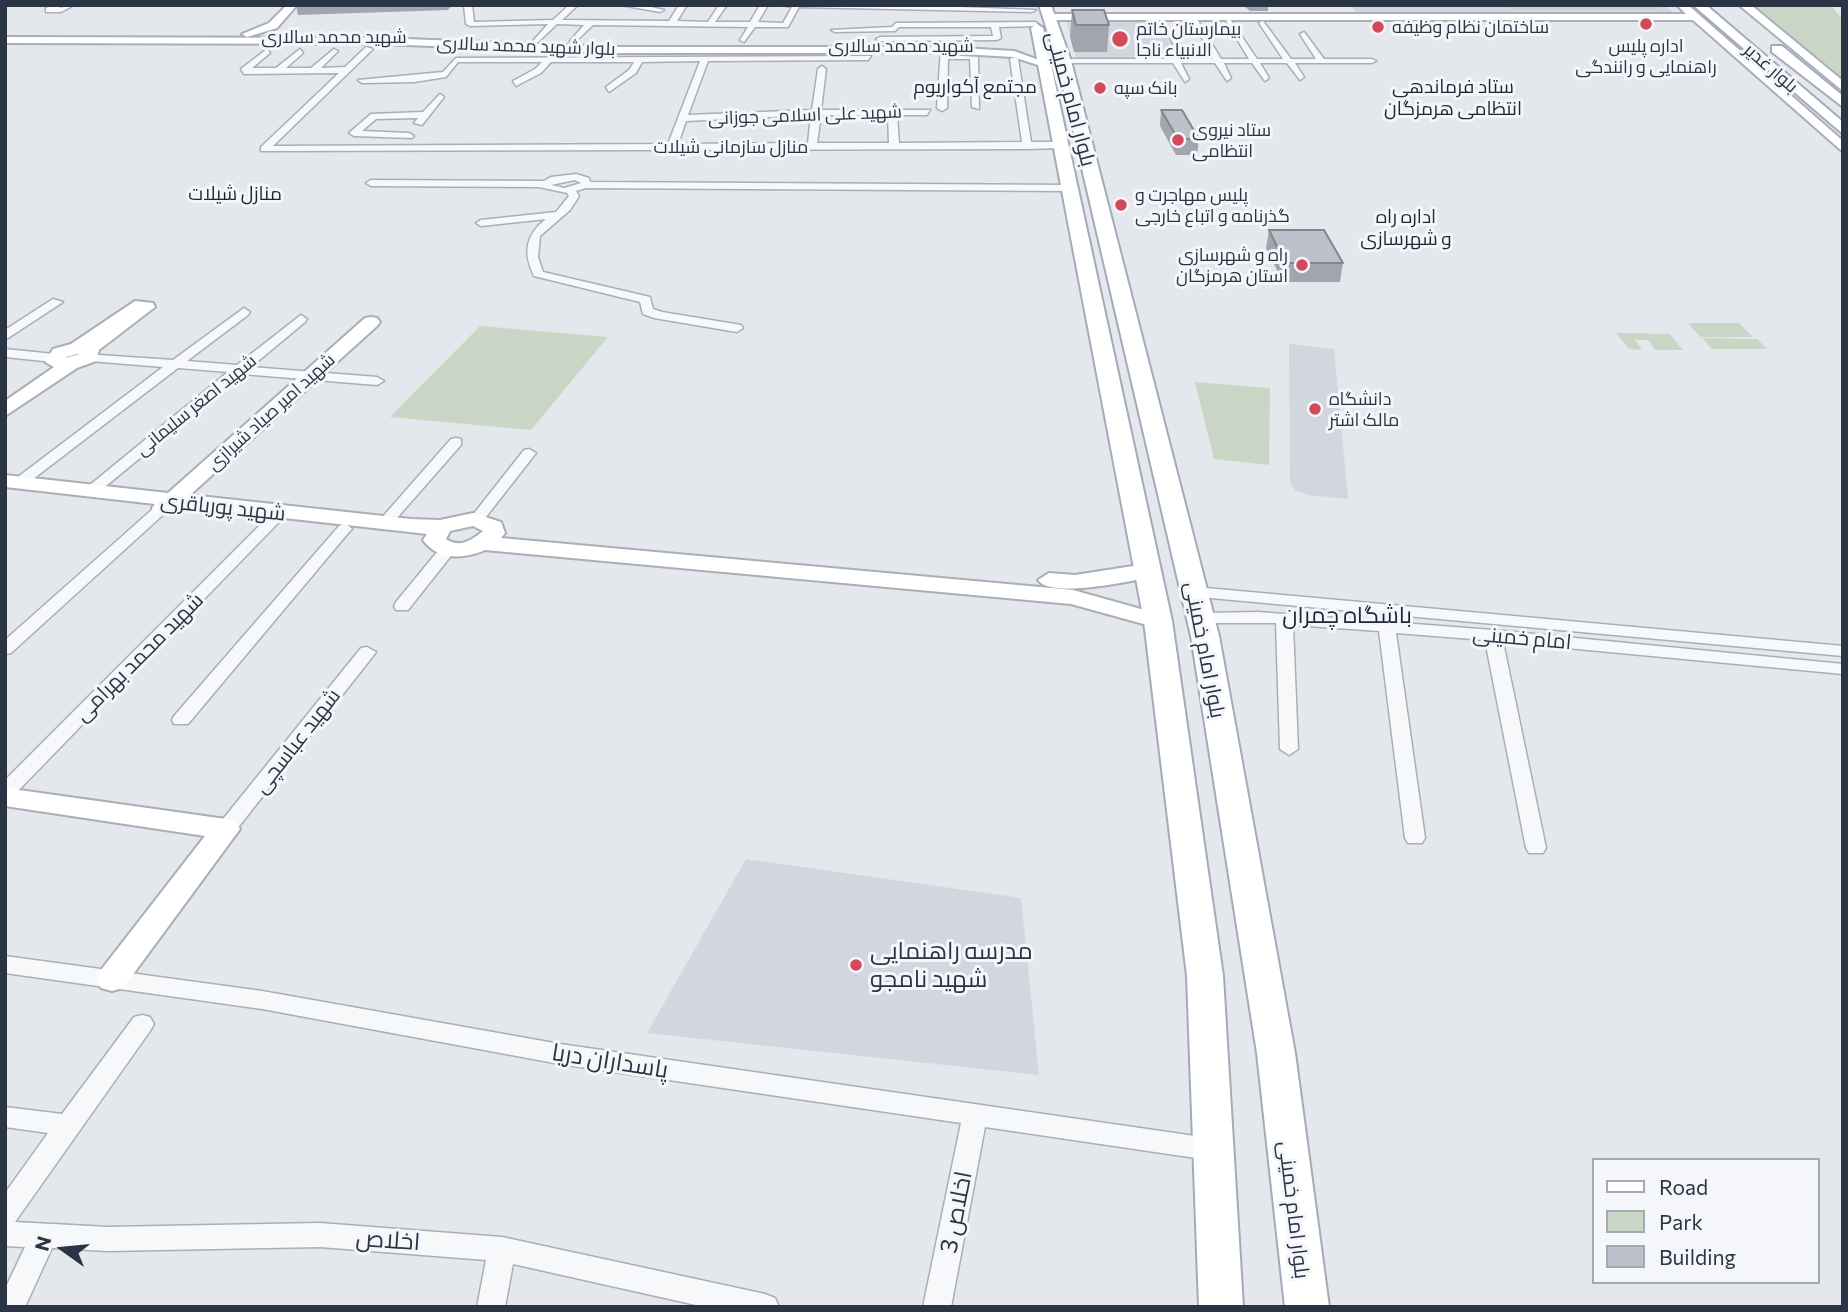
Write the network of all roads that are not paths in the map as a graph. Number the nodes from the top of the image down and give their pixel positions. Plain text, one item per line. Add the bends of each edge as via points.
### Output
1 (59, 5) edge
2 (70, 5) edge
3 (292, 5) edge
4 (468, 5) edge
5 (574, 5) edge
6 (683, 5) edge
7 (723, 5) edge
8 (764, 5) edge
9 (786, 5) edge
10 (797, 5) edge
11 (804, 5) edge
12 (838, 5) edge
13 (1682, 5) edge
14 (854, 7) edge
15 (881, 7) edge
16 (904, 7) edge
17 (985, 7) edge
18 (626, 8) edge
19 (930, 8) edge
20 (954, 9) junction
21 (1739, 9) edge
22 (660, 10) dead end
23 (1697, 11) edge
24 (609, 13) dead end
25 (598, 16) dead end
26 (928, 19) dead end
27 (953, 19) dead end
28 (283, 20) junction
29 (878, 20) dead end
30 (902, 20) dead end
31 (850, 21) dead end
32 (1197, 21) dead end
33 (1230, 21) dead end
34 (555, 22) junction
35 (522, 23) junction
36 (590, 23) junction
37 (622, 23) junction
38 (1263, 23) dead end
39 (470, 24) junction
40 (658, 24) junction
41 (671, 24) junction
42 (710, 24) junction
43 (751, 25) junction
44 (995, 25) junction
45 (1041, 26) edge
46 (895, 29) junction
47 (835, 30) dead end
48 (512, 31) dead end
49 (616, 32) dead end
50 (652, 32) dead end
51 (1171, 32) dead end
52 (1713, 33) junction
53 (1304, 34) dead end
54 (222, 37) junction
55 (314, 37) junction
56 (5, 38) edge
57 (467, 38) dead end
58 (849, 39) dead end
59 (894, 39) junction
60 (744, 40) dead end
61 (537, 41) dead end
62 (573, 41) dead end
63 (1741, 43) junction
64 (369, 48) dead end
65 (267, 51) dead end
66 (300, 51) dead end
67 (334, 51) dead end
68 (944, 51) junction
69 (705, 58) junction
70 (867, 58) dead end
71 (549, 59) junction
72 (639, 59) junction
73 (1014, 59) dead end
74 (1181, 61) junction
75 (1219, 61) junction
76 (1255, 61) junction
77 (1290, 61) junction
78 (1322, 61) junction
79 (1372, 61) dead end
80 (822, 69) dead end
81 (314, 70) junction
82 (347, 70) junction
83 (279, 71) junction
84 (1300, 77) dead end
85 (1227, 78) dead end
86 (1265, 78) dead end
87 (1185, 79) dead end
88 (362, 80) dead end
89 (516, 83) dead end
90 (1843, 88) edge
91 (609, 89) dead end
92 (440, 97) dead end
93 (1843, 103) edge
94 (976, 107) dead end
95 (943, 108) dead end
96 (892, 112) junction
97 (927, 112) dead end
98 (816, 113) junction
99 (426, 115) junction
100 (683, 118) junction
101 (1843, 130) edge
102 (410, 136) junction
103 (1061, 145) junction
104 (894, 146) junction
105 (1027, 146) junction
106 (812, 147) junction
107 (400, 148) junction
108 (672, 148) junction
109 (1843, 148) edge
110 (371, 183) dead end
111 (544, 184) junction
112 (586, 185) junction
113 (1070, 188) junction
114 (571, 191) junction
115 (557, 215) junction
116 (481, 223) dead end
117 (57, 302) dead end
118 (244, 312) dead end
119 (1111, 313) junction
120 (301, 318) dead end
121 (371, 322) dead end
122 (737, 328) dead end
123 (5, 336) edge
124 (5, 354) edge
125 (72, 356) junction
126 (177, 364) junction
127 (240, 369) junction
128 (313, 375) junction
129 (377, 381) dead end
130 (6, 404) edge
131 (456, 442) dead end
132 (529, 453) dead end
133 (10, 487) edge
134 (74, 494) junction
135 (165, 506) junction
136 (272, 521) junction
137 (384, 524) junction
138 (344, 529) junction
139 (485, 532) junction
140 (442, 539) junction
141 (1146, 571) junction
142 (981, 581) junction
143 (1198, 605) junction
144 (402, 606) dead end
145 (1312, 612) junction
146 (1284, 618) junction
147 (1158, 621) junction
148 (1461, 625) junction
149 (1387, 627) junction
150 (1493, 635) junction
151 (1580, 636) junction
152 (1707, 639) junction
153 (5, 649) edge
154 (1838, 650) edge
155 (367, 652) dead end
156 (1715, 657) junction
157 (1843, 667) edge
158 (181, 720) dead end
159 (1289, 749) dead end
160 (5, 794) edge
161 (226, 829) junction
162 (1415, 838) dead end
163 (1536, 848) dead end
164 (5, 964) edge
165 (112, 979) junction
166 (142, 1024) dead end
167 (975, 1116) junction
168 (5, 1117) edge
169 (68, 1125) junction
170 (1216, 1150) junction
171 (5, 1215) edge
172 (5, 1234) edge
173 (43, 1238) junction
174 (502, 1248) junction
175 (11, 1307) edge
176 (491, 1307) edge
177 (765, 1307) edge
178 (937, 1307) edge
179 (1221, 1307) edge
180 (1307, 1307) edge

1 - 2 street via 49,10
3 - 28 street
4 - 39 street
5 - 34 street
6 - 41 street
7 - 42 street
8 - 43 street
9 - 10 street
10 - 11 street
10 - 14 street
10 - 43 street via 785,25
12 - 14 street
13 - 23 street
14 - 15 street
14 - 31 street
15 - 16 street
15 - 29 street
16 - 19 street
16 - 30 street
17 - 19 street
17 - 20 street
17 - 45 street
18 - 22 street
19 - 20 street
19 - 26 street
20 - 27 street
21 - 90 street
21 - 93 main road, بلوار غدیر
23 - 45 street
23 - 52 street
23 - 63 main road, بلوار غدیر
24 - 25 street
28 - 54 street via 257,32
28 - 55 street via 284,31
32 - 75 street
33 - 76 street
34 - 35 street
34 - 36 street
34 - 61 street
35 - 39 street
35 - 48 street
36 - 37 street
36 - 62 street
37 - 40 street
37 - 49 street
38 - 77 street
39 - 57 street via 474,30
40 - 41 street
40 - 50 street
41 - 42 street
42 - 43 street
43 - 60 street
44 - 45 street
44 - 46 street via 896,25
44 - 59 street via 997,38
45 - 68 street, شهید محمد سالاری via 1013,47
45 - 68 street, بلوار شهید محمد سالاری via 1014,54
45 - 74 street
45 - 103 main road, بلوار امام خمینی
45 - 119 main road, بلوار امام خمینی
46 - 47 street
46 - 59 street
51 - 74 street
52 - 63 main road
52 - 109 street
53 - 78 street
54 - 55 street, شهید محمد سالاری
54 - 56 street, شهید محمد سالاری
55 - 68 street, شهید محمد سالاری
56 - 68 street, بلوار شهید محمد سالاری via 393,41 617,50
58 - 59 street
63 - 101 main road, بلوار غدیر
64 - 82 street
65 - 83 street via 244,71
66 - 83 street
67 - 81 street
68 - 94 street via 974,57
68 - 95 street
69 - 70 street
69 - 72 street
69 - 100 street
71 - 72 street
71 - 88 street via 456,60 446,74 433,77
71 - 89 street
72 - 91 street via 633,71
73 - 105 street
74 - 75 street
74 - 87 street
75 - 76 street
75 - 85 street
76 - 77 street
76 - 86 street
77 - 78 street
77 - 84 street
78 - 79 street
80 - 98 street
81 - 82 street
81 - 83 street
82 - 107 street, منازل سازمانی شیلات via 264,149
92 - 99 street
96 - 97 street, شهید علی اسلامی جوزانی
96 - 98 street, شهید علی اسلامی جوزانی
96 - 104 street
98 - 100 street, شهید علی اسلامی جوزانی
98 - 106 street
99 - 102 street
99 - 102 street via 374,116 354,133
100 - 108 street
102 - 107 street
103 - 105 street, منازل سازمانی شیلات
103 - 113 main road, بلوار امام خمینی
104 - 105 street, منازل سازمانی شیلات
104 - 106 street, منازل سازمانی شیلات
106 - 108 street, منازل سازمانی شیلات
107 - 108 street, منازل سازمانی شیلات
110 - 111 street
111 - 112 street via 570,177 585,180
111 - 114 street via 551,190
112 - 113 street
112 - 114 street
113 - 119 main road, بلوار امام خمینی
114 - 115 street via 570,205
115 - 116 street
115 - 122 street via 541,227 531,243 538,274 646,300 647,311 664,319 718,322
117 - 123 street
118 - 126 street
119 - 141 main road, بلوار امام خمینی
119 - 143 main road, بلوار امام خمینی
120 - 127 street, شهید اصغر سلیمانی
121 - 128 street, شهید امیر صیاد شیرازی
124 - 125 street
125 - 126 street
125 - 130 street
126 - 127 street
126 - 133 street
127 - 128 street
127 - 134 street, شهید اصغر سلیمانی
128 - 129 street
128 - 135 street, شهید امیر صیاد شیرازی
131 - 137 street
132 - 139 street
133 - 134 street, شهید پورباقری
134 - 135 street, شهید پورباقری
134 - 135 street, شهید پورباقری
135 - 136 street, شهید پورباقری
135 - 137 street, شهید پورباقری
135 - 153 street
136 - 138 street, شهید پورباقری
136 - 160 street, شهید محمد بهرامی
137 - 140 street, شهید پورباقری
138 - 140 street, شهید پورباقری
138 - 158 street
139 - 140 street via 460,550
139 - 140 street via 464,519
139 - 142 street
140 - 144 street
141 - 142 street via 1075,582
141 - 147 main road, بلوار امام خمینی
142 - 147 street via 1073,597
143 - 145 street
143 - 146 street, امام خمینی
143 - 180 main road, بلوار امام خمینی via 1276,1053
145 - 146 street, امام خمینی
145 - 148 street
145 - 149 street, امام خمینی
146 - 159 street
147 - 170 main road, بلوار امام خمینی via 1205,976
148 - 149 street, امام خمینی
148 - 150 street, امام خمینی
148 - 151 street
149 - 162 street
150 - 151 street, امام خمینی
150 - 163 street
151 - 152 street
151 - 156 street, امام خمینی
152 - 154 street
152 - 156 street
154 - 157 street
155 - 161 street, شهید عباسچی
156 - 157 street, امام خمینی
160 - 161 street
161 - 165 street
164 - 165 street, پاسداران دریا
165 - 167 street, پاسداران دریا via 262,1000 560,1054
166 - 169 street
167 - 170 street, پاسداران دریا
167 - 178 street, اخلاص 3
168 - 169 street
169 - 171 street
170 - 179 main road, بلوار امام خمینی
172 - 173 street, اخلاص
173 - 174 street, اخلاص via 320,1235
173 - 175 street
174 - 176 street
174 - 177 street, اخلاص

